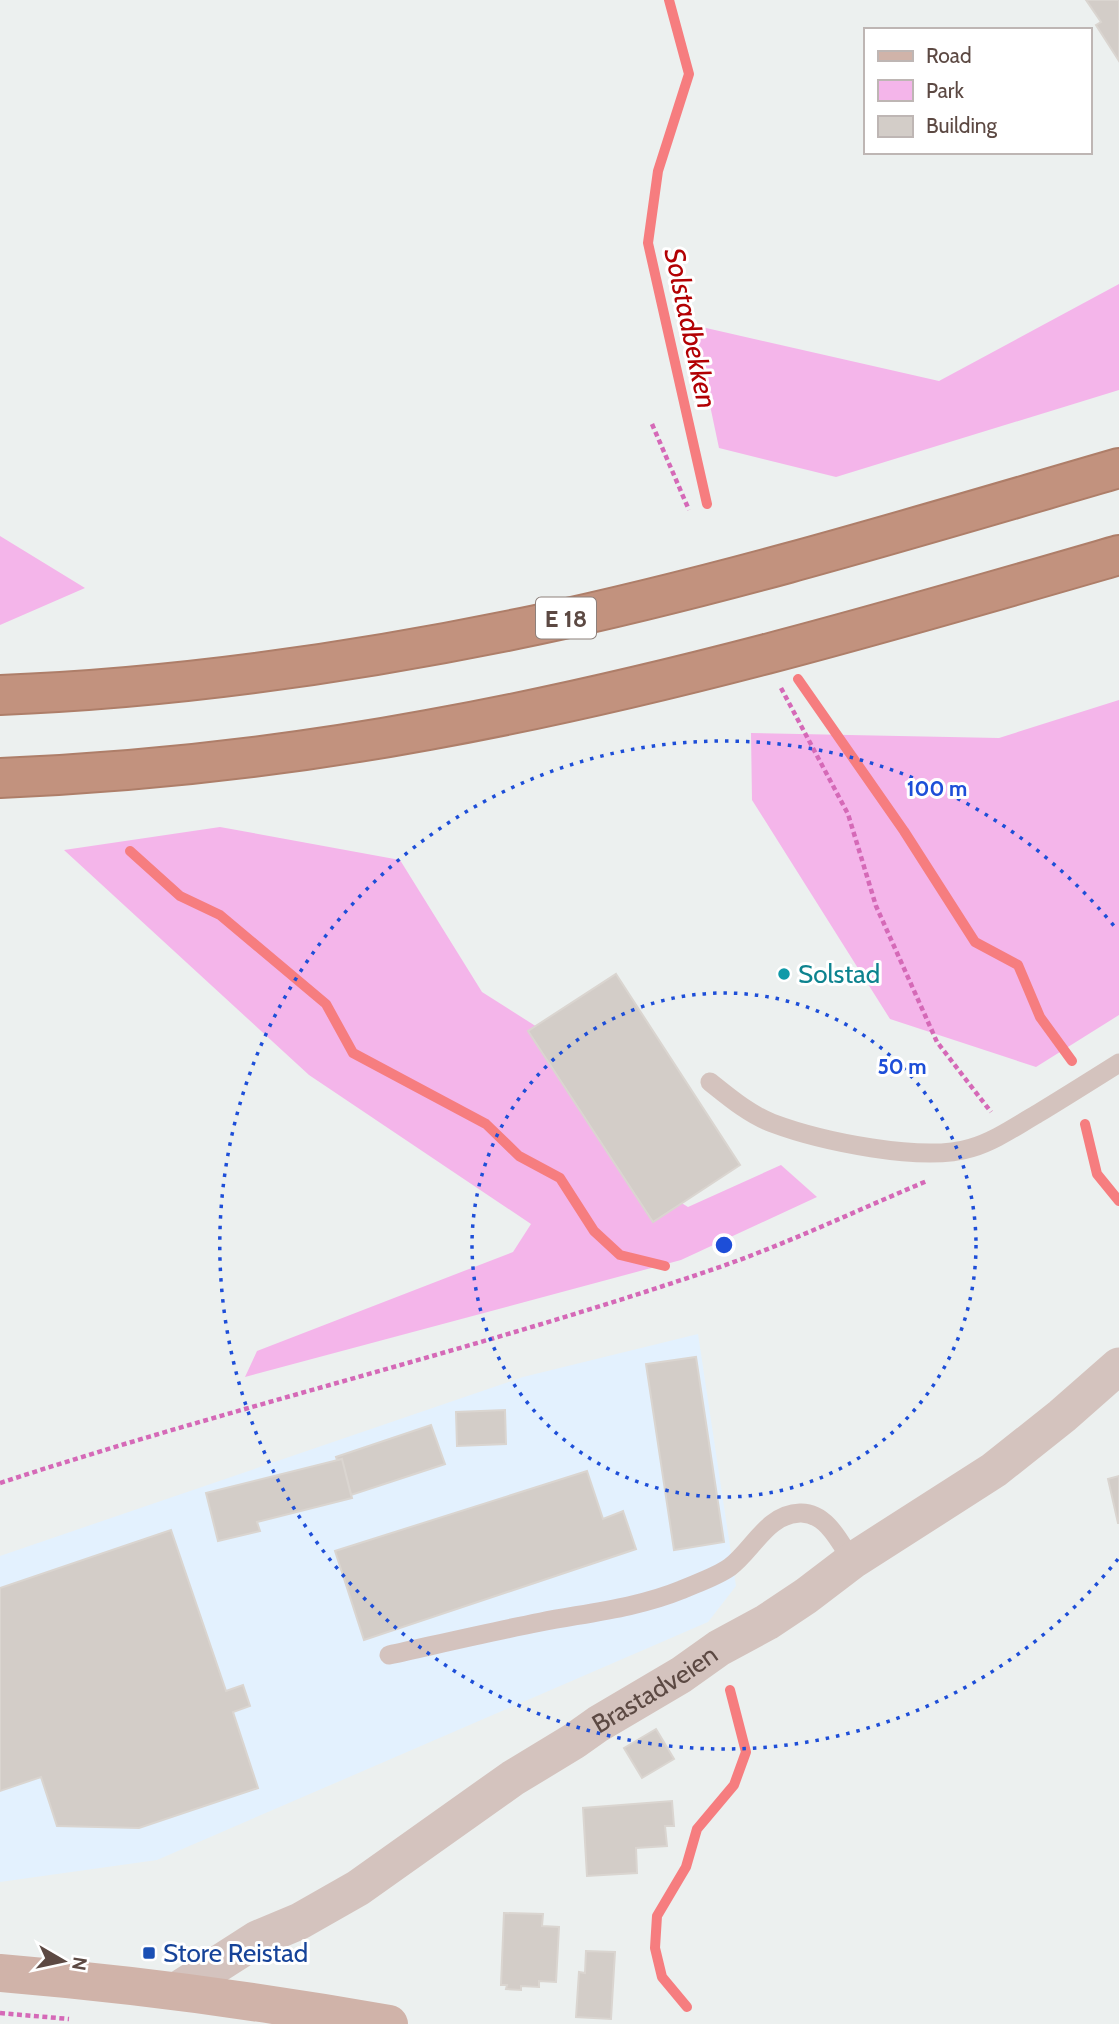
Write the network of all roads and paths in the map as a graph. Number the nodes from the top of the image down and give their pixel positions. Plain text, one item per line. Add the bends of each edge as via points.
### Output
1 (652, 424) dead end
2 (1119, 468) edge
3 (689, 510) dead end
4 (1119, 555) edge
5 (781, 688) dead end
6 (0, 695) edge
7 (0, 778) edge
8 (1119, 1063) edge
9 (710, 1082) dead end
10 (1007, 1132) junction
11 (930, 1179) dead end
12 (1119, 1366) edge
13 (0, 1483) edge
14 (852, 1561) junction
15 (389, 1655) dead end
16 (0, 1973) edge
17 (176, 1991) junction
18 (0, 2013) edge
19 (72, 2019) dead end
20 (389, 2024) edge

1 - 3 path
2 - 6 highway, E 18 via 668,594 472,638 278,671
4 - 7 highway via 642,686 416,733 164,767
5 - 10 path via 848,814 876,906 937,1042
8 - 10 lane
9 - 10 lane via 737,1105 771,1122 881,1149 942,1153 971,1149
11 - 13 path via 725,1265 632,1296
12 - 14 street, Brastadveien via 994,1470
14 - 15 lane via 817,1516 796,1513 776,1521 726,1569 679,1591
14 - 17 street, Brastadveien via 767,1622 513,1778 358,1888 257,1939
16 - 17 main road
17 - 20 main road
18 - 19 path

